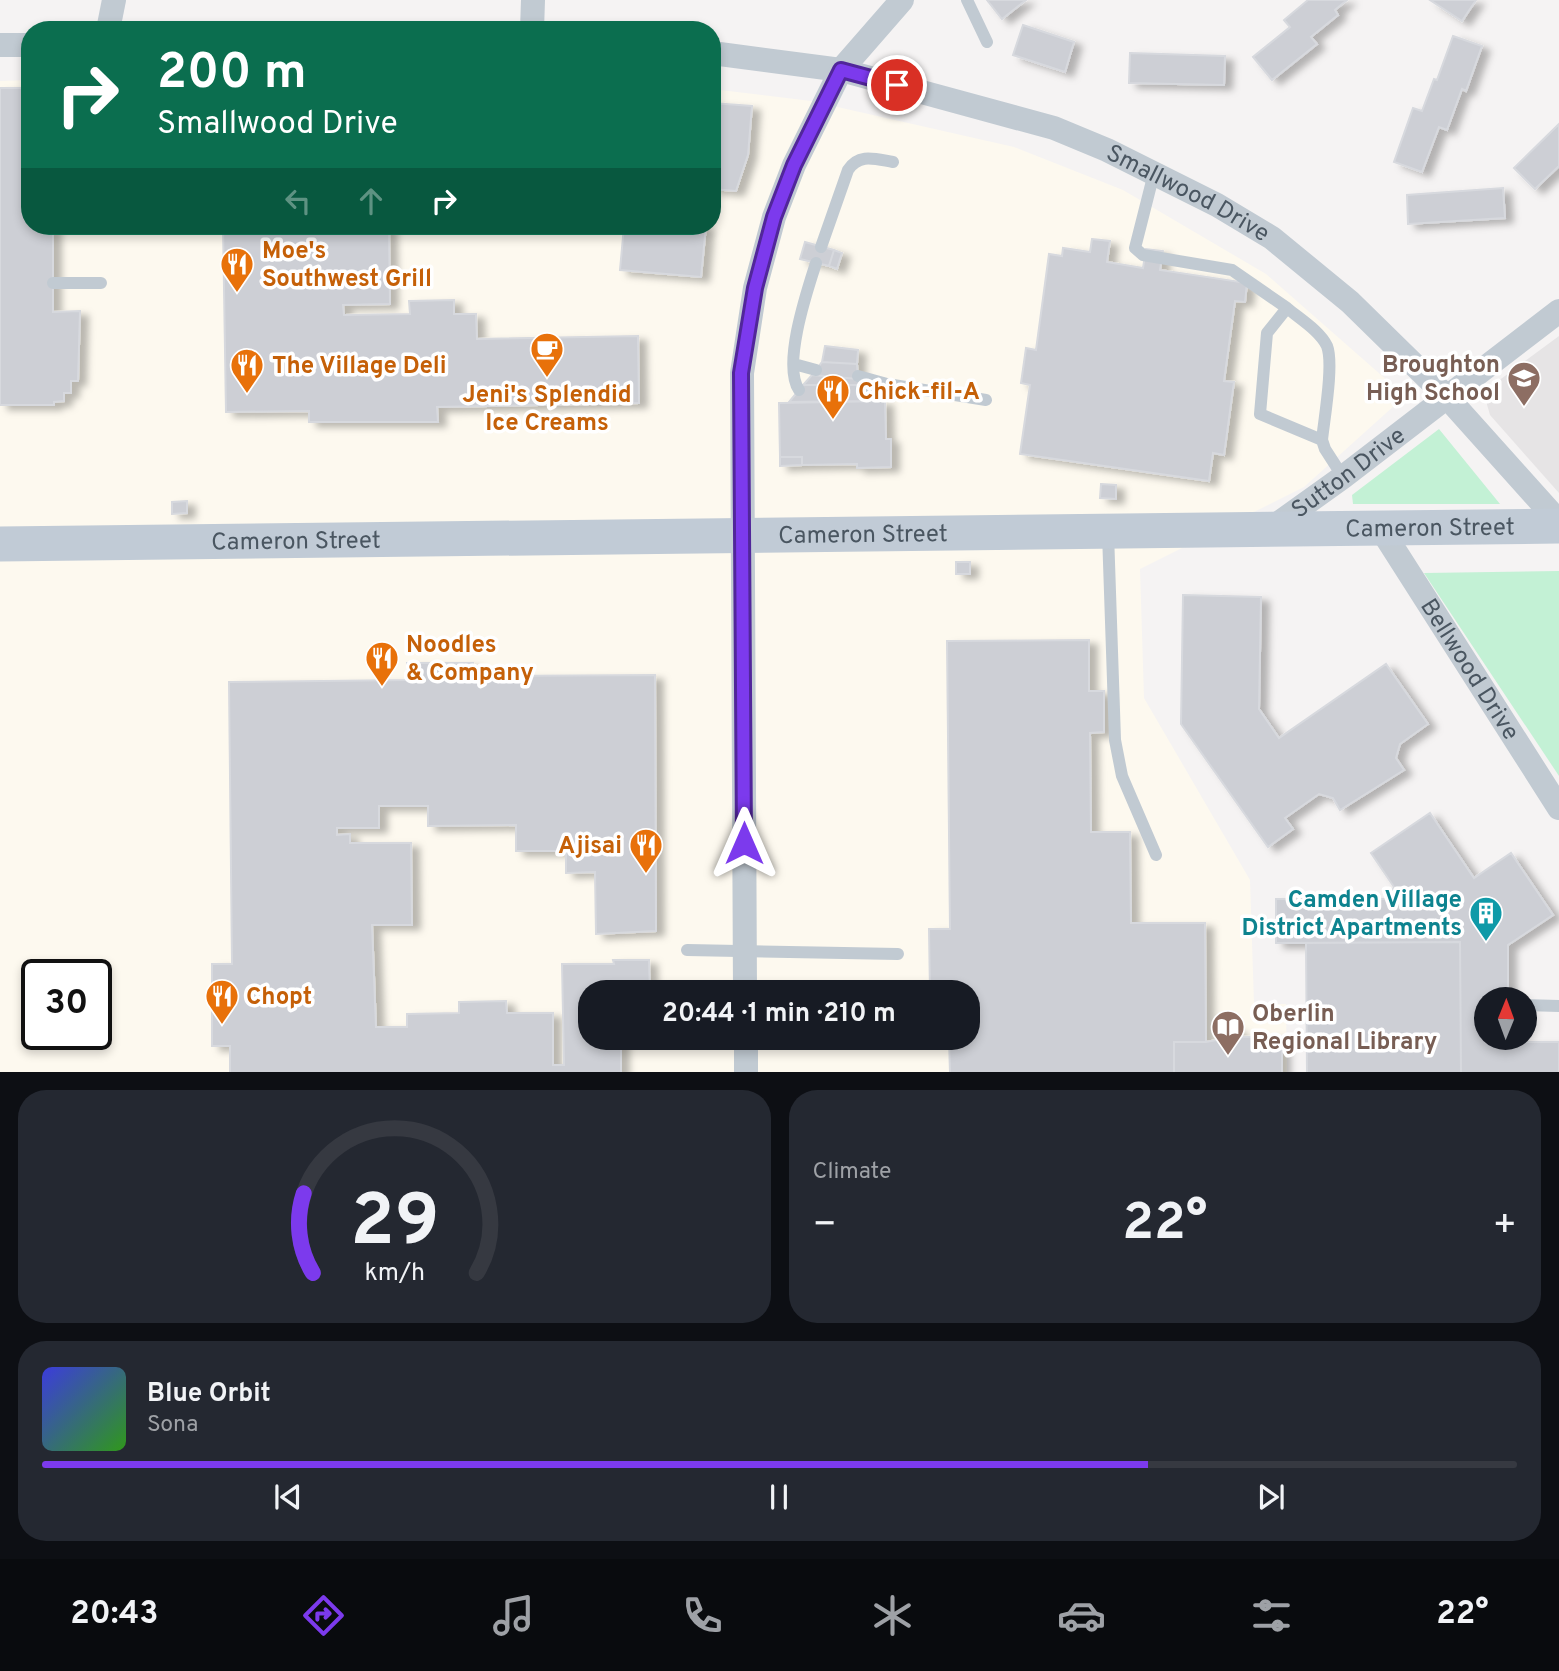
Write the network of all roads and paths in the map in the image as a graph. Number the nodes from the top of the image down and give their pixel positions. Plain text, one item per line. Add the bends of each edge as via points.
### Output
1 (114, 0) edge
2 (533, 0) edge
3 (902, 0) edge
4 (967, 0) edge
5 (110, 21) edge
6 (532, 21) edge
7 (987, 41) dead end
8 (0, 45) edge
9 (21, 45) edge
10 (721, 54) edge
11 (841, 70) junction
12 (893, 162) dead end
13 (1154, 173) junction
14 (821, 247) dead end
15 (816, 263) dead end
16 (101, 282) dead end
17 (53, 283) dead end
18 (1287, 308) junction
19 (1559, 311) edge
20 (794, 365) junction
21 (816, 370) dead end
22 (858, 376) dead end
23 (887, 384) junction
24 (799, 390) dead end
25 (861, 390) dead end
26 (1446, 396) junction
27 (986, 400) dead end
28 (1322, 440) junction
29 (1343, 477) junction
30 (1559, 524) edge
31 (1381, 529) junction
32 (1268, 530) junction
33 (1108, 533) junction
34 (741, 534) junction
35 (0, 544) edge
36 (1559, 808) edge
37 (1156, 855) dead end
38 (687, 950) dead end
39 (745, 952) junction
40 (898, 954) dead end
41 (746, 980) edge
42 (1537, 1005) edge
43 (1559, 1006) edge
44 (746, 1050) edge
45 (746, 1072) edge

1 - 5 street
2 - 6 street
3 - 11 street
4 - 7 lane
8 - 9 street
10 - 11 street, Smallwood Drive
11 - 13 street, Smallwood Drive via 1054,128
11 - 34 street via 794,165 755,288 741,373
12 - 14 lane via 866,158 853,162
13 - 18 lane via 1135,248 1143,256 1232,270
13 - 26 street, Smallwood Drive via 1272,238 1350,302
15 - 20 lane
16 - 17 lane
18 - 28 lane via 1320,335 1328,348
18 - 28 lane via 1266,334 1260,414
19 - 26 street, Sutton Drive
20 - 21 lane
20 - 24 lane
22 - 23 lane
23 - 25 lane
23 - 27 lane
26 - 29 street, Sutton Drive
26 - 30 street, Smallwood Drive
28 - 29 lane
29 - 32 street, Sutton Drive
30 - 31 street, Cameron Street
31 - 32 street, Cameron Street
31 - 36 street, Bellwood Drive
32 - 33 street, Cameron Street
33 - 34 street, Cameron Street
33 - 37 lane via 1115,740 1122,776
34 - 35 street, Cameron Street
34 - 39 street
38 - 39 lane
39 - 40 lane
39 - 41 street
42 - 43 lane
44 - 45 street

